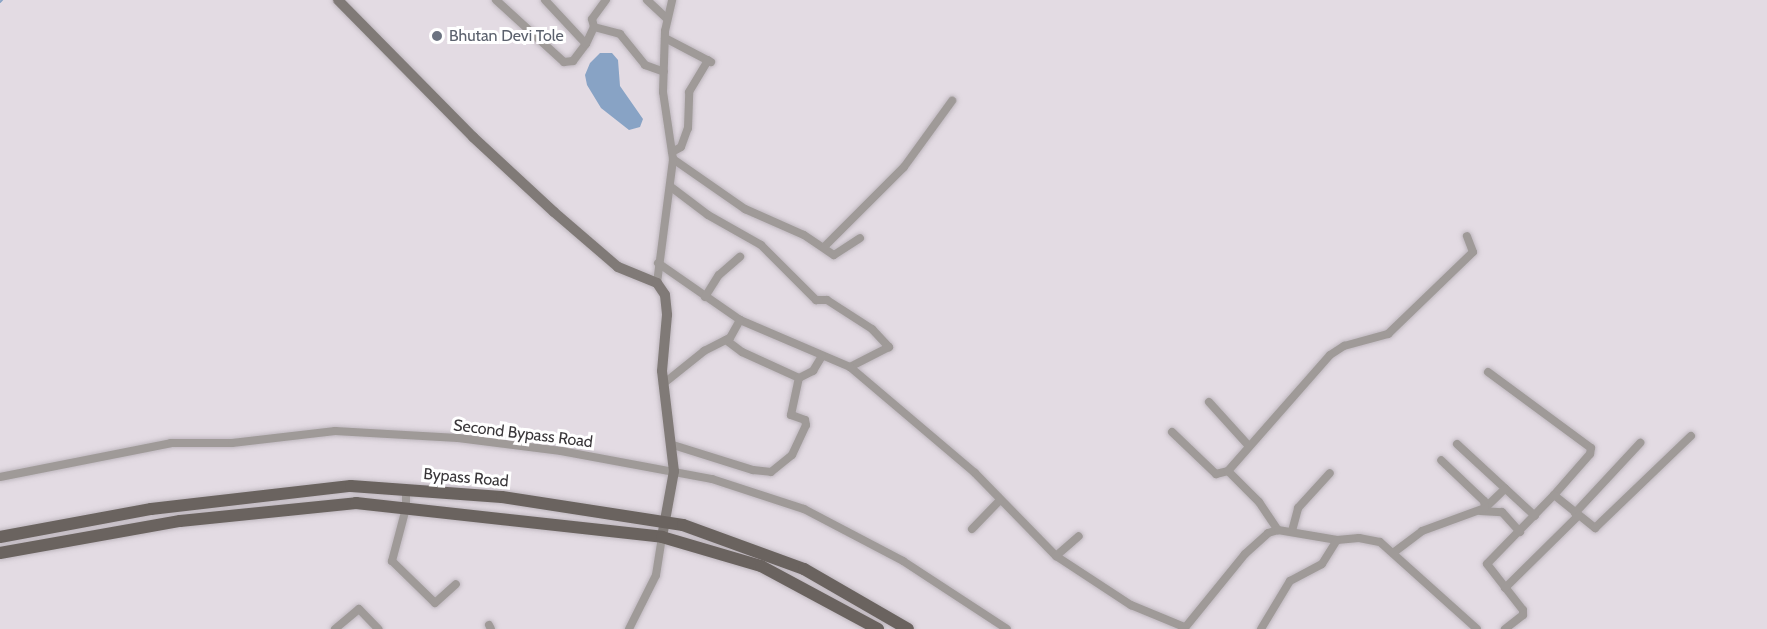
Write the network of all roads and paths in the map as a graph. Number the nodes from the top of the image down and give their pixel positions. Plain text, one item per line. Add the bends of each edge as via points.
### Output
1 (338, 0) edge
2 (496, 0) edge
3 (545, 0) edge
4 (606, 0) edge
5 (647, 0) edge
6 (672, 0) edge
7 (666, 18) junction
8 (594, 27) junction
9 (665, 38) junction
10 (586, 44) junction
11 (664, 72) junction
12 (952, 101) dead end
13 (673, 155) junction
14 (671, 187) junction
15 (1467, 236) dead end
16 (860, 238) dead end
17 (824, 247) junction
18 (740, 256) dead end
19 (658, 262) junction
20 (657, 283) junction
21 (705, 297) junction
22 (741, 320) junction
23 (726, 340) junction
24 (822, 356) junction
25 (850, 367) junction
26 (1488, 372) dead end
27 (799, 378) junction
28 (663, 384) junction
29 (1209, 402) dead end
30 (1172, 432) dead end
31 (1691, 436) dead end
32 (1640, 443) dead end
33 (1457, 444) dead end
34 (673, 445) junction
35 (1248, 445) junction
36 (1441, 460) dead end
37 (674, 471) junction
38 (1228, 471) junction
39 (1330, 473) dead end
40 (0, 477) edge
41 (406, 489) junction
42 (1504, 489) junction
43 (1554, 495) junction
44 (999, 501) junction
45 (406, 507) junction
46 (152, 508) junction
47 (1482, 510) junction
48 (1576, 515) junction
49 (1535, 516) junction
50 (666, 522) junction
51 (156, 525) junction
52 (972, 529) dead end
53 (1278, 530) junction
54 (1292, 531) junction
55 (1520, 532) junction
56 (1079, 536) dead end
57 (0, 537) edge
58 (662, 537) junction
59 (1336, 540) junction
60 (0, 553) edge
61 (1393, 554) junction
62 (1056, 556) junction
63 (456, 584) dead end
64 (1505, 588) junction
65 (881, 612) junction
66 (875, 628) edge
67 (1184, 628) edge
68 (335, 629) edge
69 (378, 629) edge
70 (629, 629) edge
71 (908, 629) edge
72 (1007, 629) edge
73 (1261, 629) edge
74 (1477, 629) edge
75 (1505, 629) edge

1 - 20 street via 473,137 554,212 618,267
2 - 10 street via 564,62 573,61
3 - 10 street
4 - 8 street via 592,19
5 - 7 street
6 - 7 street
7 - 9 street
8 - 10 street
8 - 11 street via 620,34 645,65
9 - 11 street
9 - 13 street via 710,62 689,92 688,128 681,147
11 - 13 street via 664,106
12 - 17 street via 904,167
13 - 14 street
13 - 17 street via 745,209
14 - 19 street
14 - 25 street via 708,215 761,245 816,300 827,300 872,329 889,347
15 - 35 street via 1473,252 1392,330 1379,338 1336,349
16 - 17 street via 839,254 834,255
18 - 21 street via 719,275
19 - 20 street
19 - 21 street
20 - 28 street via 665,295 667,315
21 - 22 street
22 - 23 street
22 - 24 street
23 - 27 street via 742,352
23 - 28 street via 704,351
24 - 25 street
24 - 27 street via 813,371
25 - 44 street via 975,472
26 - 43 street via 1591,448
27 - 34 street via 791,415 805,420 806,425 792,455 771,472
28 - 34 street
29 - 35 street
30 - 38 street via 1216,474
31 - 48 street via 1599,526 1591,527
32 - 48 street
33 - 42 street
34 - 37 street
35 - 38 street
36 - 47 street via 1485,501
37 - 40 street, Second Bypass Road via 514,444 335,431 232,442 171,443
37 - 50 street
37 - 72 street, Second Bypass Road via 804,509 903,561
38 - 53 street via 1259,502
39 - 54 street via 1298,508
41 - 45 street
41 - 46 main road, Bypass Road via 351,486
41 - 50 main road, Bypass Road via 526,500
42 - 47 street
42 - 49 street
43 - 48 street
43 - 49 street
44 - 52 street
44 - 62 street
45 - 51 main road via 356,503
45 - 58 main road
45 - 63 street via 392,561 435,603
46 - 51 main road
46 - 57 main road, Bypass Road
47 - 55 street via 1502,512
47 - 61 street via 1422,531
48 - 64 street
49 - 55 street
50 - 58 street
50 - 65 main road, Bypass Road via 804,569
51 - 60 main road
53 - 54 street
53 - 67 street via 1245,554
54 - 59 street
55 - 64 street via 1487,564
56 - 62 street
58 - 66 main road via 761,566
58 - 70 street via 656,575
59 - 61 street via 1371,539
59 - 73 street via 1322,564 1290,581
61 - 74 street
62 - 67 street via 1131,605
64 - 75 street via 1523,610
65 - 66 main road
65 - 71 main road, Bypass Road
68 - 69 street via 359,609

